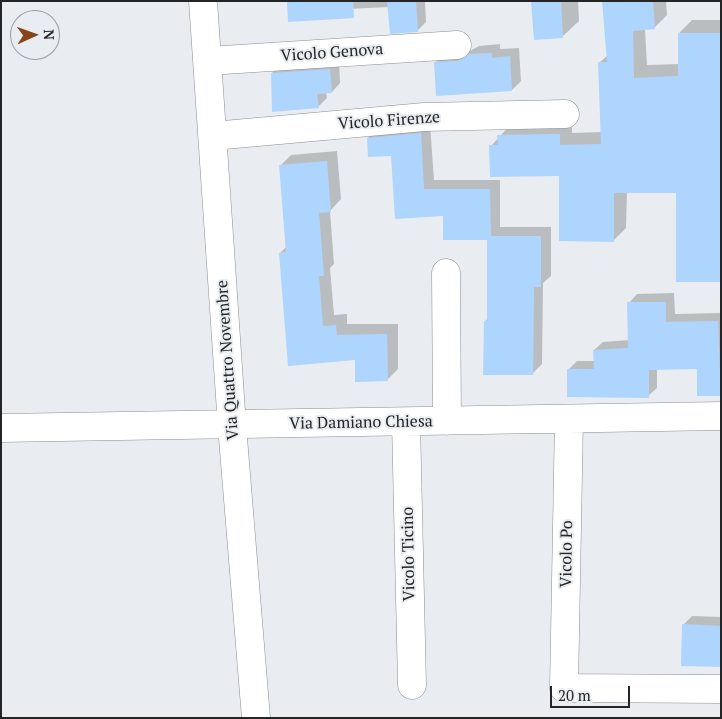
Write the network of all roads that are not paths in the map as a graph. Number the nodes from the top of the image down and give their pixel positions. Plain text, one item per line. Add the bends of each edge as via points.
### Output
1 (203, 1) edge
2 (457, 45) dead end
3 (208, 61) junction
4 (565, 114) dead end
5 (213, 136) junction
6 (446, 274) dead end
7 (721, 416) edge
8 (569, 419) junction
9 (406, 422) junction
10 (447, 422) junction
11 (232, 426) junction
12 (1, 428) edge
13 (412, 685) dead end
14 (721, 689) edge
15 (256, 718) edge

1 - 3 street, Via Quattro Novembre
2 - 3 street, Vicolo Genova
3 - 5 street, Via Quattro Novembre
4 - 5 street, Vicolo Firenze via 424,118
5 - 11 street, Via Quattro Novembre
6 - 10 street
7 - 8 street, Via Damiano Chiesa
8 - 10 street, Via Damiano Chiesa
8 - 14 street, Vicolo Po via 564,688
9 - 10 street, Via Damiano Chiesa
9 - 11 street, Via Damiano Chiesa
9 - 13 street, Vicolo Ticino
11 - 12 street, Via Damiano Chiesa
11 - 15 street, Via Quattro Novembre

